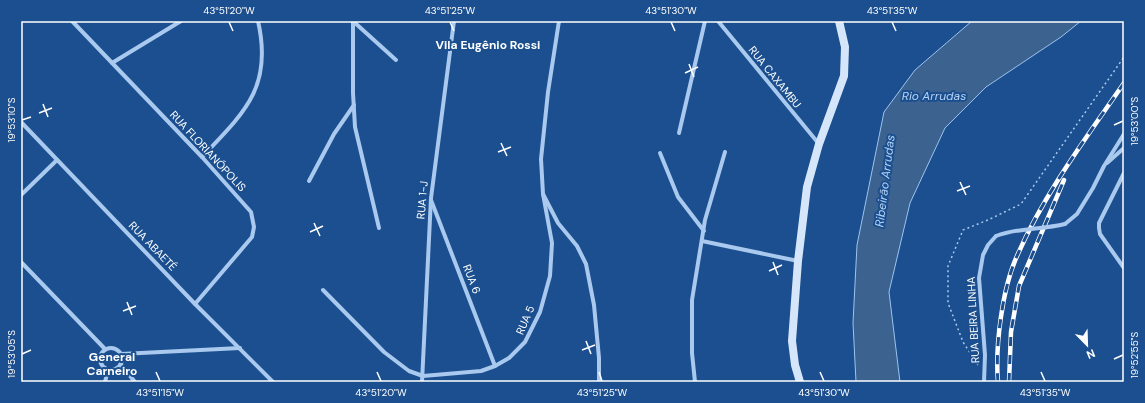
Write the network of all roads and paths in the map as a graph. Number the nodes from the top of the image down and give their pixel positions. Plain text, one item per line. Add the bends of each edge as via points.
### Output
1 (72, 21) edge
2 (181, 21) edge
3 (258, 21) edge
4 (454, 21) edge
5 (559, 21) edge
6 (705, 21) edge
7 (718, 21) edge
8 (839, 21) edge
9 (354, 22) edge
10 (1124, 57) edge
11 (396, 60) dead end
12 (112, 63) junction
13 (354, 104) junction
14 (21, 122) edge
15 (679, 133) dead end
16 (1124, 134) edge
17 (818, 144) junction
18 (1124, 148) edge
19 (725, 152) dead end
20 (660, 153) dead end
21 (202, 157) junction
22 (57, 160) junction
23 (1104, 166) junction
24 (1124, 173) edge
25 (309, 181) dead end
26 (543, 194) junction
27 (21, 195) edge
28 (431, 198) junction
29 (379, 228) dead end
30 (704, 231) junction
31 (702, 240) junction
32 (798, 261) junction
33 (21, 262) edge
34 (1124, 268) edge
35 (323, 290) dead end
36 (195, 304) junction
37 (240, 348) junction
38 (105, 349) junction
39 (121, 354) junction
40 (120, 365) junction
41 (495, 366) junction
42 (108, 370) junction
43 (423, 376) junction
44 (984, 376) junction
45 (106, 382) edge
46 (135, 382) edge
47 (274, 382) edge
48 (422, 382) edge
49 (599, 382) edge
50 (695, 382) edge
51 (800, 382) edge
52 (984, 382) edge

1 - 12 street, RUA FLORIANÓPOLIS
2 - 12 street
3 - 21 street via 262,54 258,85 232,126
4 - 28 street, RUA 1-J
5 - 26 street, RUA 5 via 541,159
6 - 15 street
7 - 17 street, RUA CAXAMBU
8 - 17 street via 845,47 844,76
9 - 11 street
9 - 13 street
10 - 44 path via 1021,204 963,230 948,266 948,303 963,342
12 - 21 street, RUA FLORIANÓPOLIS
13 - 25 street via 334,134
13 - 29 street via 355,127
14 - 22 street, RUA ABAETÉ
16 - 23 street, RUA BEIRA LINHA
17 - 32 street via 806,187
18 - 23 street, RUA BEIRA LINHA
19 - 30 street
20 - 30 street via 678,197
21 - 36 street, RUA FLORIANÓPOLIS via 251,212 254,227 252,237
22 - 27 street
22 - 36 street, RUA ABAETÉ
23 - 44 street, RUA BEIRA LINHA, bridge via 1077,214 1065,224 1010,231 996,236 988,245 983,255 979,278 985,355
24 - 34 street via 1099,223 1100,234
26 - 41 street, RUA 5 via 552,243 550,276 540,312 525,342 509,358
26 - 49 street via 558,223 577,246 586,264 594,305
28 - 41 street, RUA 6
28 - 43 street, RUA 1-J
30 - 31 street
31 - 32 street
31 - 50 street via 692,300
32 - 51 street via 792,341
33 - 38 street
35 - 43 street via 384,352 409,371
36 - 37 street, RUA ABAETÉ
37 - 39 street
37 - 47 street, RUA ABAETÉ
38 - 39 street via 112,348
38 - 42 street via 100,358 102,366
39 - 40 street
40 - 42 street via 115,370
40 - 46 street
41 - 43 street, RUA 5 via 481,370
42 - 45 street
43 - 48 street, RUA 1-J
44 - 52 street, RUA BEIRA LINHA

